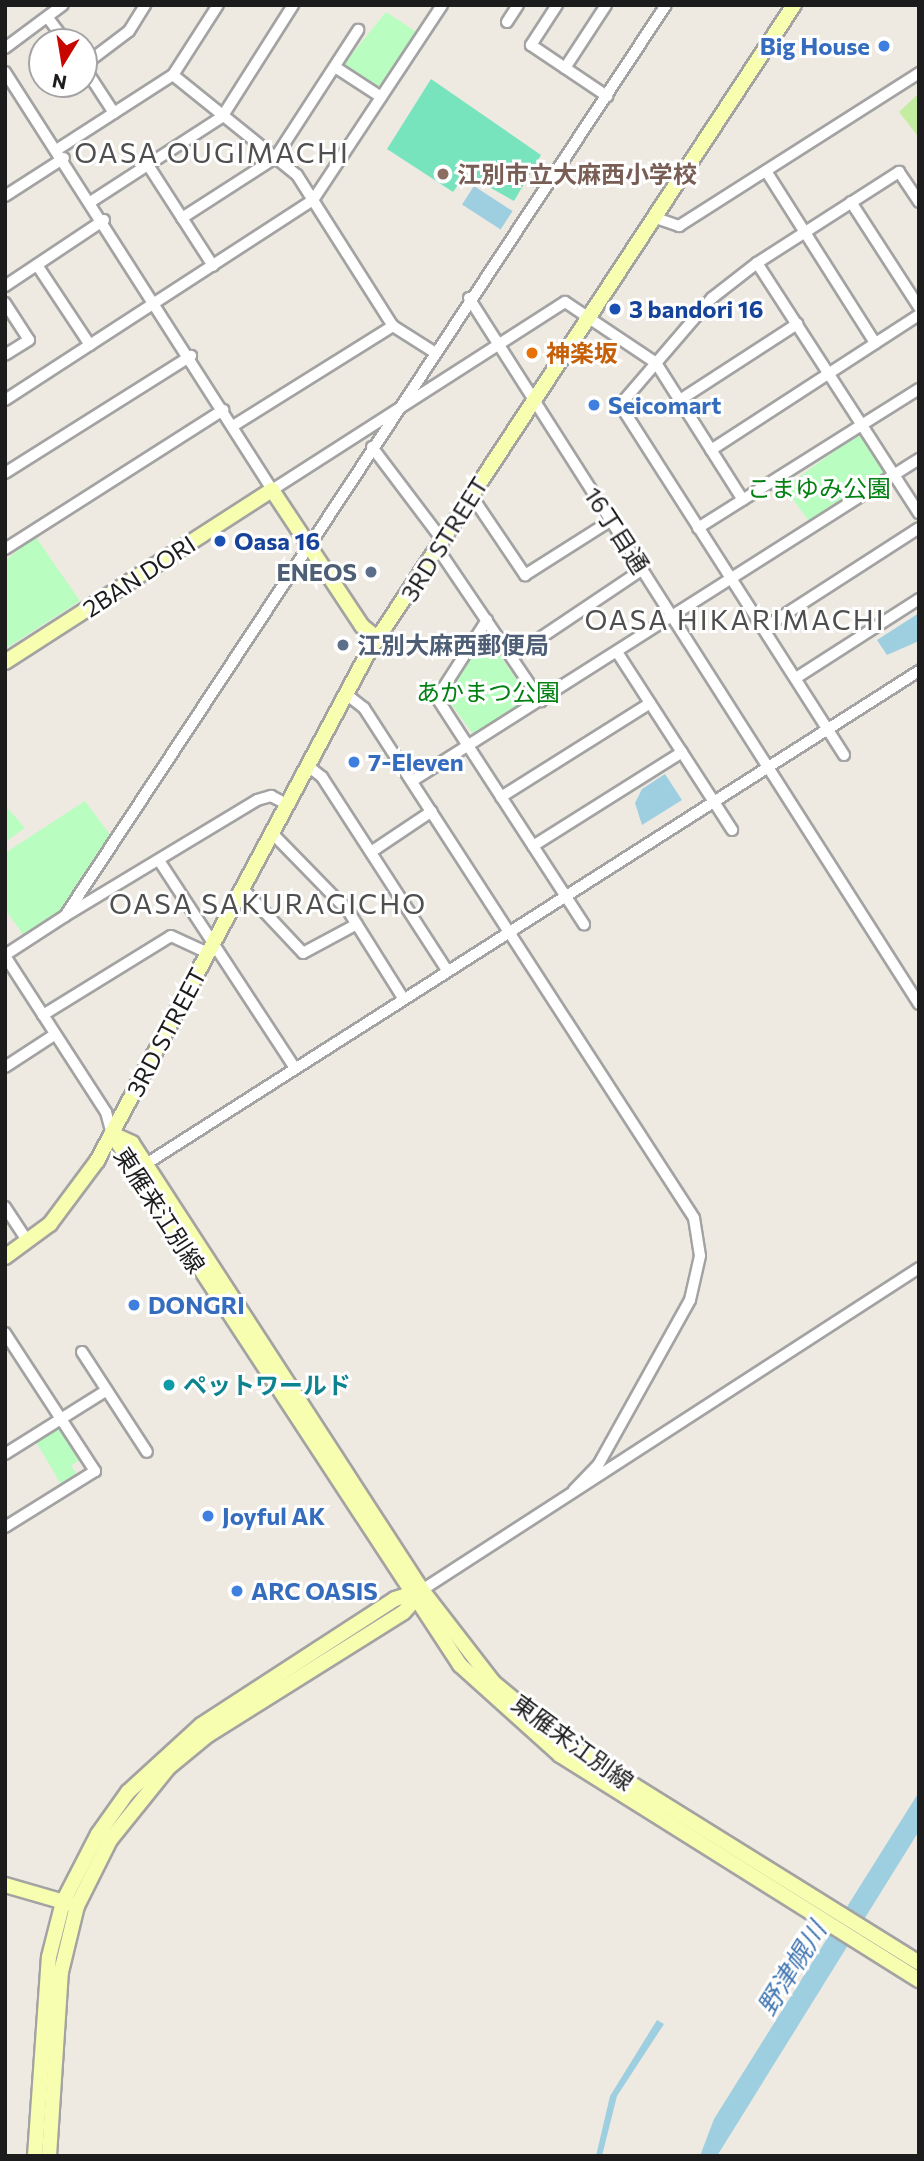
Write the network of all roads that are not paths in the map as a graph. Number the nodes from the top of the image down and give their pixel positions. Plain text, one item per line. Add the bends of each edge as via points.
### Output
1 (63, 5) edge
2 (145, 5) edge
3 (219, 5) edge
4 (293, 5) edge
5 (442, 5) edge
6 (518, 5) edge
7 (556, 5) edge
8 (606, 5) edge
9 (666, 5) edge
10 (794, 5) edge
11 (48, 18) junction
12 (507, 22) dead end
13 (56, 28) edge
14 (358, 30) dead end
15 (5, 48) edge
16 (98, 55) edge
17 (335, 67) junction
18 (565, 68) junction
19 (5, 72) edge
20 (919, 73) edge
21 (173, 75) junction
22 (98, 88) edge
23 (607, 96) junction
24 (381, 97) junction
25 (114, 113) junction
26 (222, 117) junction
27 (61, 153) junction
28 (275, 158) junction
29 (148, 165) junction
30 (766, 171) junction
31 (5, 196) edge
32 (313, 200) junction
33 (92, 201) junction
34 (851, 202) junction
35 (919, 202) edge
36 (653, 217) junction
37 (182, 218) junction
38 (104, 220) junction
39 (805, 232) junction
40 (757, 263) junction
41 (37, 265) junction
42 (213, 265) junction
43 (5, 286) edge
44 (469, 298) junction
45 (157, 302) junction
46 (5, 303) edge
47 (919, 307) edge
48 (919, 315) edge
49 (587, 316) junction
50 (797, 324) junction
51 (393, 326) junction
52 (500, 342) junction
53 (875, 342) junction
54 (90, 345) junction
55 (434, 352) junction
56 (5, 355) edge
57 (191, 356) junction
58 (656, 363) junction
59 (829, 373) junction
60 (919, 389) edge
61 (533, 399) junction
62 (5, 400) edge
63 (680, 400) junction
64 (223, 410) junction
65 (396, 410) junction
66 (862, 425) junction
67 (233, 426) junction
68 (372, 447) junction
69 (711, 450) junction
70 (919, 458) edge
71 (5, 473) edge
72 (894, 474) junction
73 (272, 490) junction
74 (471, 495) junction
75 (743, 500) junction
76 (919, 513) edge
77 (610, 521) junction
78 (698, 528) junction
79 (919, 528) edge
80 (441, 545) junction
81 (309, 548) junction
82 (5, 549) edge
83 (643, 569) junction
84 (732, 579) junction
85 (919, 599) edge
86 (674, 617) junction
87 (486, 620) junction
88 (764, 628) junction
89 (379, 640) junction
90 (617, 652) junction
91 (512, 657) junction
92 (5, 662) edge
93 (919, 671) edge
94 (796, 678) junction
95 (346, 694) junction
96 (541, 701) junction
97 (650, 703) junction
98 (828, 729) junction
99 (466, 748) junction
100 (682, 752) junction
101 (844, 755) dead end
102 (308, 766) junction
103 (769, 767) junction
104 (412, 781) junction
105 (501, 797) junction
106 (714, 802) junction
107 (287, 804) junction
108 (432, 811) junction
109 (732, 830) dead end
110 (272, 832) junction
111 (533, 846) junction
112 (371, 852) junction
113 (160, 862) junction
114 (242, 888) junction
115 (567, 897) junction
116 (65, 916) junction
117 (357, 924) junction
118 (584, 925) dead end
119 (512, 933) junction
120 (211, 948) junction
121 (5, 956) edge
122 (447, 970) junction
123 (403, 998) junction
124 (919, 1004) edge
125 (43, 1015) junction
126 (54, 1035) junction
127 (5, 1067) edge
128 (295, 1068) junction
129 (112, 1134) junction
130 (146, 1164) junction
131 (5, 1207) edge
132 (28, 1242) junction
133 (5, 1257) edge
134 (919, 1268) edge
135 (5, 1333) edge
136 (82, 1352) dead end
137 (107, 1390) junction
138 (61, 1419) junction
139 (147, 1452) dead end
140 (5, 1454) edge
141 (574, 1490) junction
142 (5, 1527) edge
143 (414, 1595) junction
144 (5, 1885) edge
145 (63, 1902) junction
146 (77, 1906) junction
147 (909, 1962) edge
148 (919, 1980) edge
149 (35, 2156) edge
150 (49, 2156) edge

1 - 11 street
2 - 16 street via 129,31
3 - 21 street
4 - 26 street
5 - 24 street
6 - 12 street
7 - 18 street via 531,45
8 - 18 street
9 - 23 street
10 - 36 main road, 3RD STREET
11 - 13 street
11 - 15 street
14 - 17 street
17 - 24 street
17 - 28 street
18 - 23 street
19 - 27 street
20 - 30 street
21 - 25 street
21 - 26 street
22 - 25 street
23 - 44 street
24 - 32 street
25 - 27 street
26 - 28 street
26 - 29 street
27 - 31 street
27 - 33 street
28 - 32 street
28 - 37 street
29 - 33 street
29 - 37 street
30 - 36 street via 679,226
30 - 39 street
32 - 42 street
32 - 51 street
33 - 38 street
34 - 35 street via 899,172
34 - 39 street
34 - 47 street
36 - 49 main road, 3RD STREET
37 - 42 street
38 - 41 street
38 - 45 street
39 - 40 street
39 - 53 street
40 - 50 street
40 - 58 street via 712,298
41 - 43 street
41 - 54 street
42 - 45 street
44 - 52 street, 16丁目通
44 - 55 street
45 - 54 street
45 - 57 street
46 - 56 street via 29,340
48 - 53 street
49 - 52 street via 565,302
49 - 58 street
49 - 61 main road, 3RD STREET
50 - 59 street
50 - 63 street
51 - 55 street
51 - 67 street
52 - 61 street, 16丁目通
52 - 65 street
53 - 59 street
54 - 62 street
55 - 65 street
57 - 64 street
57 - 71 street
58 - 63 street
58 - 78 street via 620,405
59 - 66 street
59 - 69 street
60 - 66 street
61 - 74 main road, 3RD STREET
61 - 77 street, 16丁目通
63 - 69 street
64 - 67 street
64 - 82 street
65 - 68 street
65 - 73 street
66 - 72 street
66 - 75 street
67 - 73 street
68 - 80 street
68 - 81 street
69 - 75 street
70 - 72 street
72 - 76 street
72 - 84 street
73 - 81 main road
73 - 92 main road, 2BAN DORI
74 - 77 street via 525,576
74 - 80 main road, 3RD STREET
75 - 78 street
77 - 83 street, 16丁目通
78 - 84 street
79 - 88 street
80 - 87 street
80 - 89 main road, 3RD STREET
81 - 89 main road via 362,626
81 - 116 street
83 - 86 street, 16丁目通
83 - 91 street
84 - 86 street
84 - 88 street
85 - 94 street
86 - 90 street
86 - 103 street, 16丁目通
87 - 91 street
87 - 99 street via 437,698
88 - 94 street
89 - 95 main road, 3RD STREET
90 - 96 street
90 - 97 street
91 - 96 street
93 - 98 street
94 - 98 street
95 - 102 main road, 3RD STREET
95 - 104 street via 365,708
96 - 99 street
97 - 100 street
97 - 105 street
98 - 101 street
98 - 103 street
99 - 104 street
99 - 105 street
100 - 106 street
100 - 111 street
102 - 107 main road, 3RD STREET
102 - 112 street
103 - 106 street
103 - 124 street, 16丁目通
104 - 108 street
105 - 111 street
106 - 109 street
106 - 115 street
107 - 110 main road, 3RD STREET
107 - 113 street via 271,796 257,800
108 - 112 street
108 - 119 street
110 - 114 main road, 3RD STREET
110 - 117 street
111 - 115 street
112 - 122 street
113 - 116 street
113 - 120 street
114 - 117 street via 303,953
114 - 120 main road, 3RD STREET
115 - 118 street
115 - 119 street
116 - 121 street
117 - 123 street
119 - 122 street
119 - 141 street via 684,1195 699,1244 690,1300 598,1465
120 - 125 street via 171,936
120 - 128 street
120 - 129 main road, 3RD STREET
121 - 125 street
122 - 123 street
123 - 128 street
125 - 126 street
126 - 127 street
126 - 129 street via 106,1112
128 - 130 street
129 - 130 main road, 東雁来江別線 via 132,1143
129 - 132 main road, 3RD STREET via 72,1199
129 - 143 main road, 東雁来江別線
130 - 143 main road, 東雁来江別線
131 - 132 street
132 - 133 main road, 3RD STREET
134 - 141 street
135 - 138 street
136 - 137 street
137 - 138 street
137 - 139 street
138 - 140 street
138 - 142 street via 95,1471
141 - 143 street
143 - 145 main road via 240,1698 170,1749 98,1834
143 - 146 main road via 175,1762 110,1840
143 - 147 main road, 東雁来江別線 via 493,1682 539,1723 804,1889
143 - 147 main road, 東雁来江別線 via 460,1665 530,1733 796,1903
144 - 145 main road
145 - 146 main road
145 - 149 main road via 43,2004
146 - 150 main road via 60,1981
147 - 148 main road, 東雁来江別線

